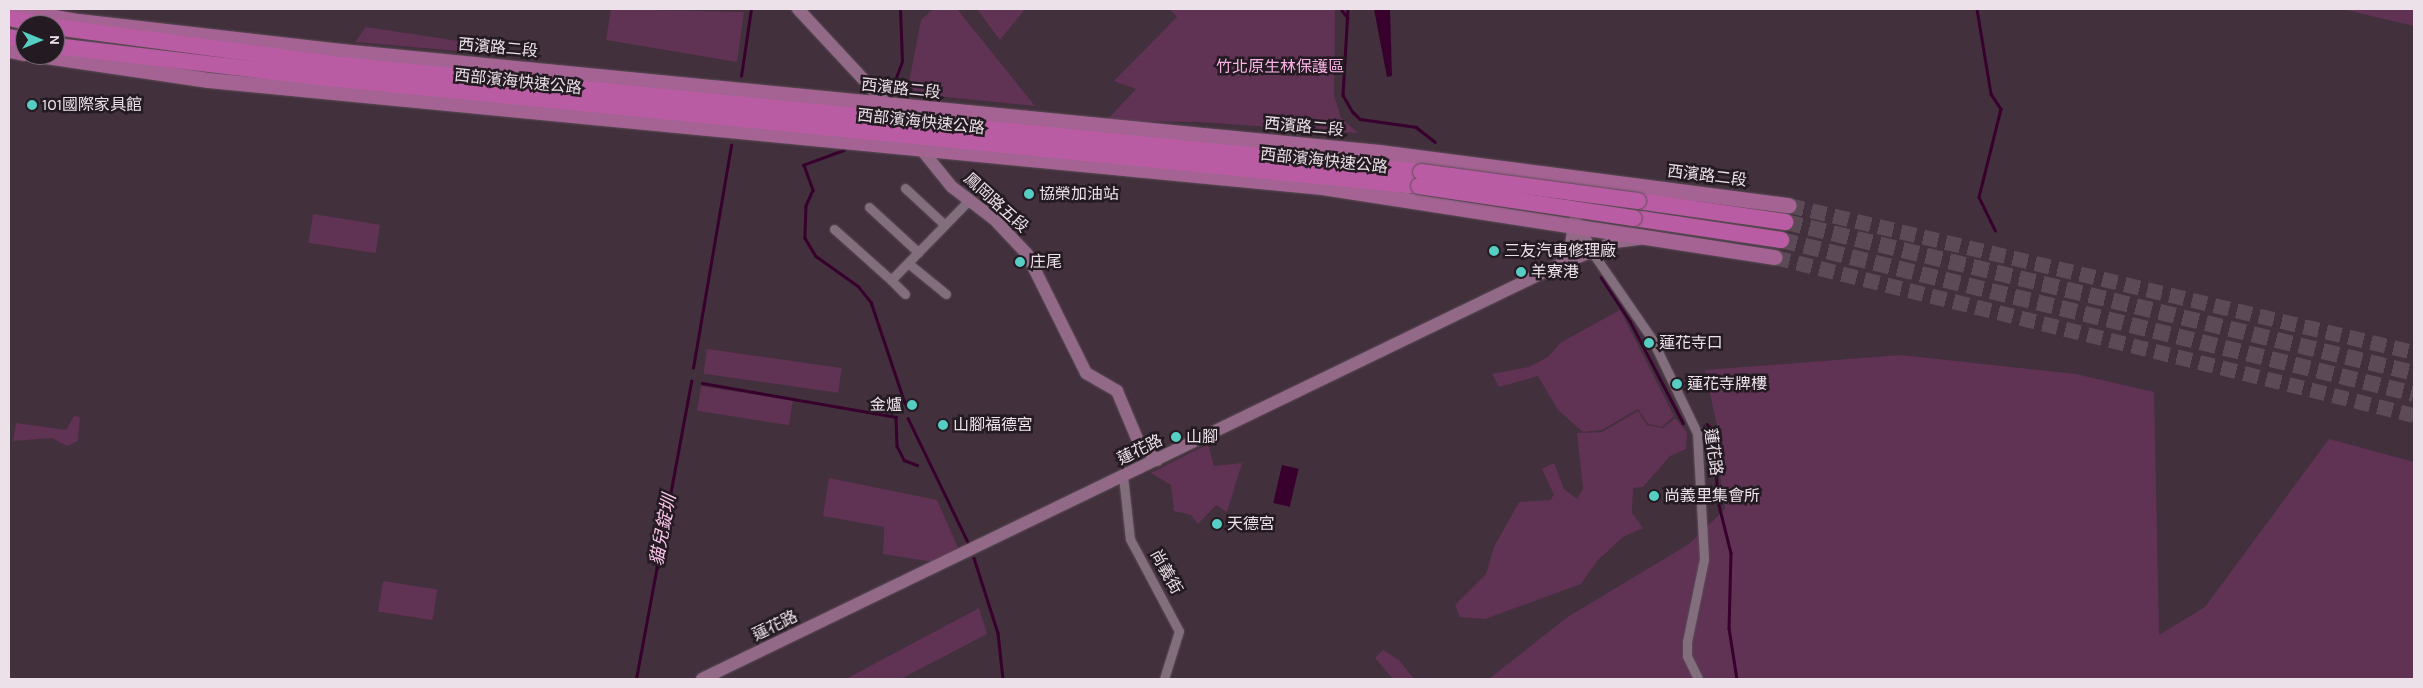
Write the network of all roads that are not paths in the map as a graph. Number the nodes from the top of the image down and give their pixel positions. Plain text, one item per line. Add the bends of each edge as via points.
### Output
1 (9, 9) edge
2 (798, 9) edge
3 (65, 29) edge
4 (65, 47) edge
5 (65, 59) edge
6 (887, 105) junction
7 (900, 120) junction
8 (915, 142) junction
9 (1579, 177) junction
10 (1420, 179) junction
11 (905, 188) dead end
12 (969, 200) junction
13 (1789, 205) tunnel mouth
14 (869, 207) dead end
15 (1786, 222) tunnel mouth
16 (945, 225) junction
17 (1574, 225) junction
18 (834, 229) dead end
19 (1656, 237) junction
20 (1781, 240) tunnel mouth
21 (918, 252) junction
22 (1592, 252) junction
23 (1775, 257) tunnel mouth
24 (908, 263) junction
25 (1561, 264) junction
26 (891, 280) junction
27 (905, 294) dead end
28 (946, 294) dead end
29 (1157, 460) junction
30 (1123, 476) junction
31 (702, 679) edge
32 (1164, 679) edge
33 (1698, 679) edge

1 - 6 main road, 西濱路二段 via 78,21 340,51
2 - 6 street, 鳳岡路五段
3 - 7 highway, 西部濱海快速公路 via 332,64
4 - 8 highway, 西部濱海快速公路
5 - 8 main road via 208,80
6 - 7 street, 鳳岡路五段
6 - 9 main road, 西濱路二段 via 1379,152
7 - 8 street, 鳳岡路五段
7 - 10 highway, 西部濱海快速公路
8 - 10 highway, 西部濱海快速公路
8 - 12 street, 鳳岡路五段
8 - 17 main road via 1331,188
9 - 13 main road, 西濱路二段
9 - 17 street
10 - 15 highway, 西部濱海快速公路, bridge via 1638,201
10 - 20 highway, 西部濱海快速公路, bridge via 1634,218
11 - 16 street
12 - 16 street
12 - 29 street, 鳳岡路五段 via 1026,254 1086,373 1117,391 1138,441
14 - 21 street
16 - 21 street
17 - 19 main road
17 - 22 street, 蓮花路
17 - 25 street via 1570,252
18 - 26 street
19 - 22 street via 1615,242
19 - 23 main road
21 - 24 street
22 - 25 street, 蓮花路
22 - 33 street, 蓮花路 via 1652,339 1697,433 1704,559 1686,642 1687,656
24 - 26 street
24 - 28 street
25 - 29 street, 蓮花路
26 - 27 street
29 - 30 street, 蓮花路
30 - 31 street, 蓮花路
30 - 32 street, 尚義街 via 1130,539 1179,631

